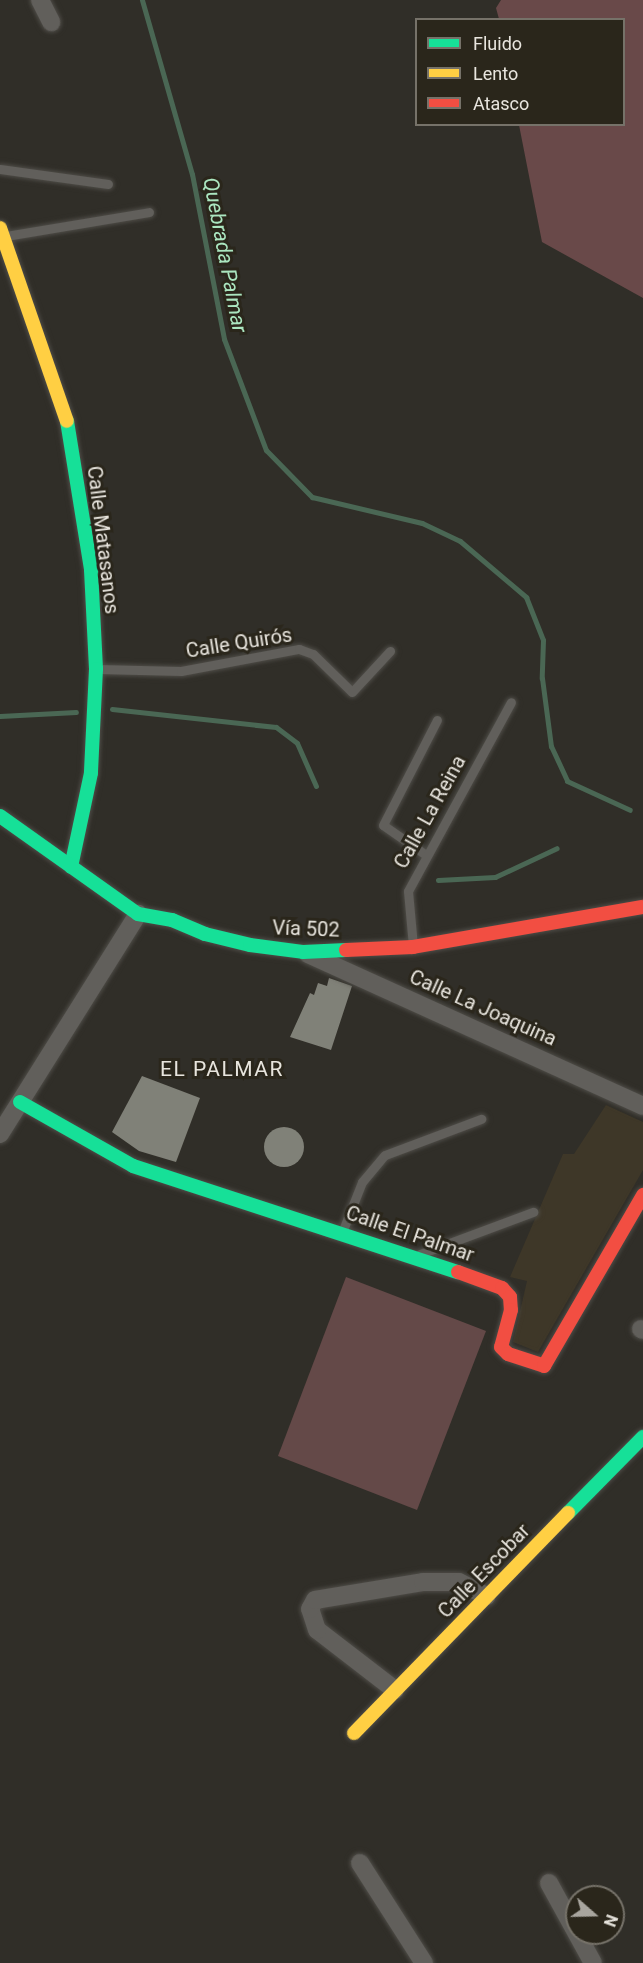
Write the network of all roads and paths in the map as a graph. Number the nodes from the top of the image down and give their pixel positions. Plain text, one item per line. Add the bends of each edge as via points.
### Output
1 (40, 0) edge
2 (51, 22) dead end
3 (0, 169) edge
4 (108, 184) dead end
5 (149, 212) dead end
6 (2, 232) edge
7 (390, 651) dead end
8 (96, 669) junction
9 (511, 702) dead end
10 (437, 720) dead end
11 (0, 817) edge
12 (426, 855) junction
13 (71, 867) junction
14 (643, 908) edge
15 (138, 914) junction
16 (413, 947) junction
17 (303, 952) junction
18 (20, 1102) junction
19 (643, 1106) edge
20 (481, 1119) dead end
21 (0, 1134) edge
22 (643, 1195) edge
23 (533, 1212) dead end
24 (342, 1232) junction
25 (413, 1256) junction
26 (643, 1437) edge
27 (487, 1596) junction
28 (396, 1690) junction
29 (354, 1733) dead end
30 (360, 1863) dead end
31 (549, 1883) dead end
32 (424, 1963) edge
33 (593, 1963) edge

1 - 2 street
3 - 4 lane
5 - 6 lane
6 - 8 street, Calle Matasanos via 66,414 91,570
7 - 8 lane, Calle Quirós via 352,692 313,654 299,649 181,671
8 - 13 street, Calle Matasanos via 91,773
9 - 12 lane, Calle La Reina
10 - 12 lane via 383,825
11 - 13 street, Vía 502
12 - 16 lane, Calle La Reina via 408,891
13 - 15 street, Vía 502
14 - 16 street, Vía 502 via 622,908
15 - 17 street, Vía 502 via 172,920 205,934 250,945
15 - 18 street
16 - 17 street, Vía 502
17 - 19 street, Calle La Joaquina
18 - 21 street
18 - 24 street, Calle El Palmar via 133,1166
20 - 24 lane via 385,1155 362,1182
22 - 25 street, Calle El Palmar via 544,1366 508,1354 501,1347 511,1310 510,1297 502,1288
23 - 25 lane
24 - 25 street, Calle El Palmar
26 - 27 street, Calle Escobar
27 - 28 street, Calle Escobar
27 - 28 street via 459,1582 423,1582 315,1600 310,1609 317,1630
28 - 29 street, Calle Escobar
30 - 32 street
31 - 33 street

